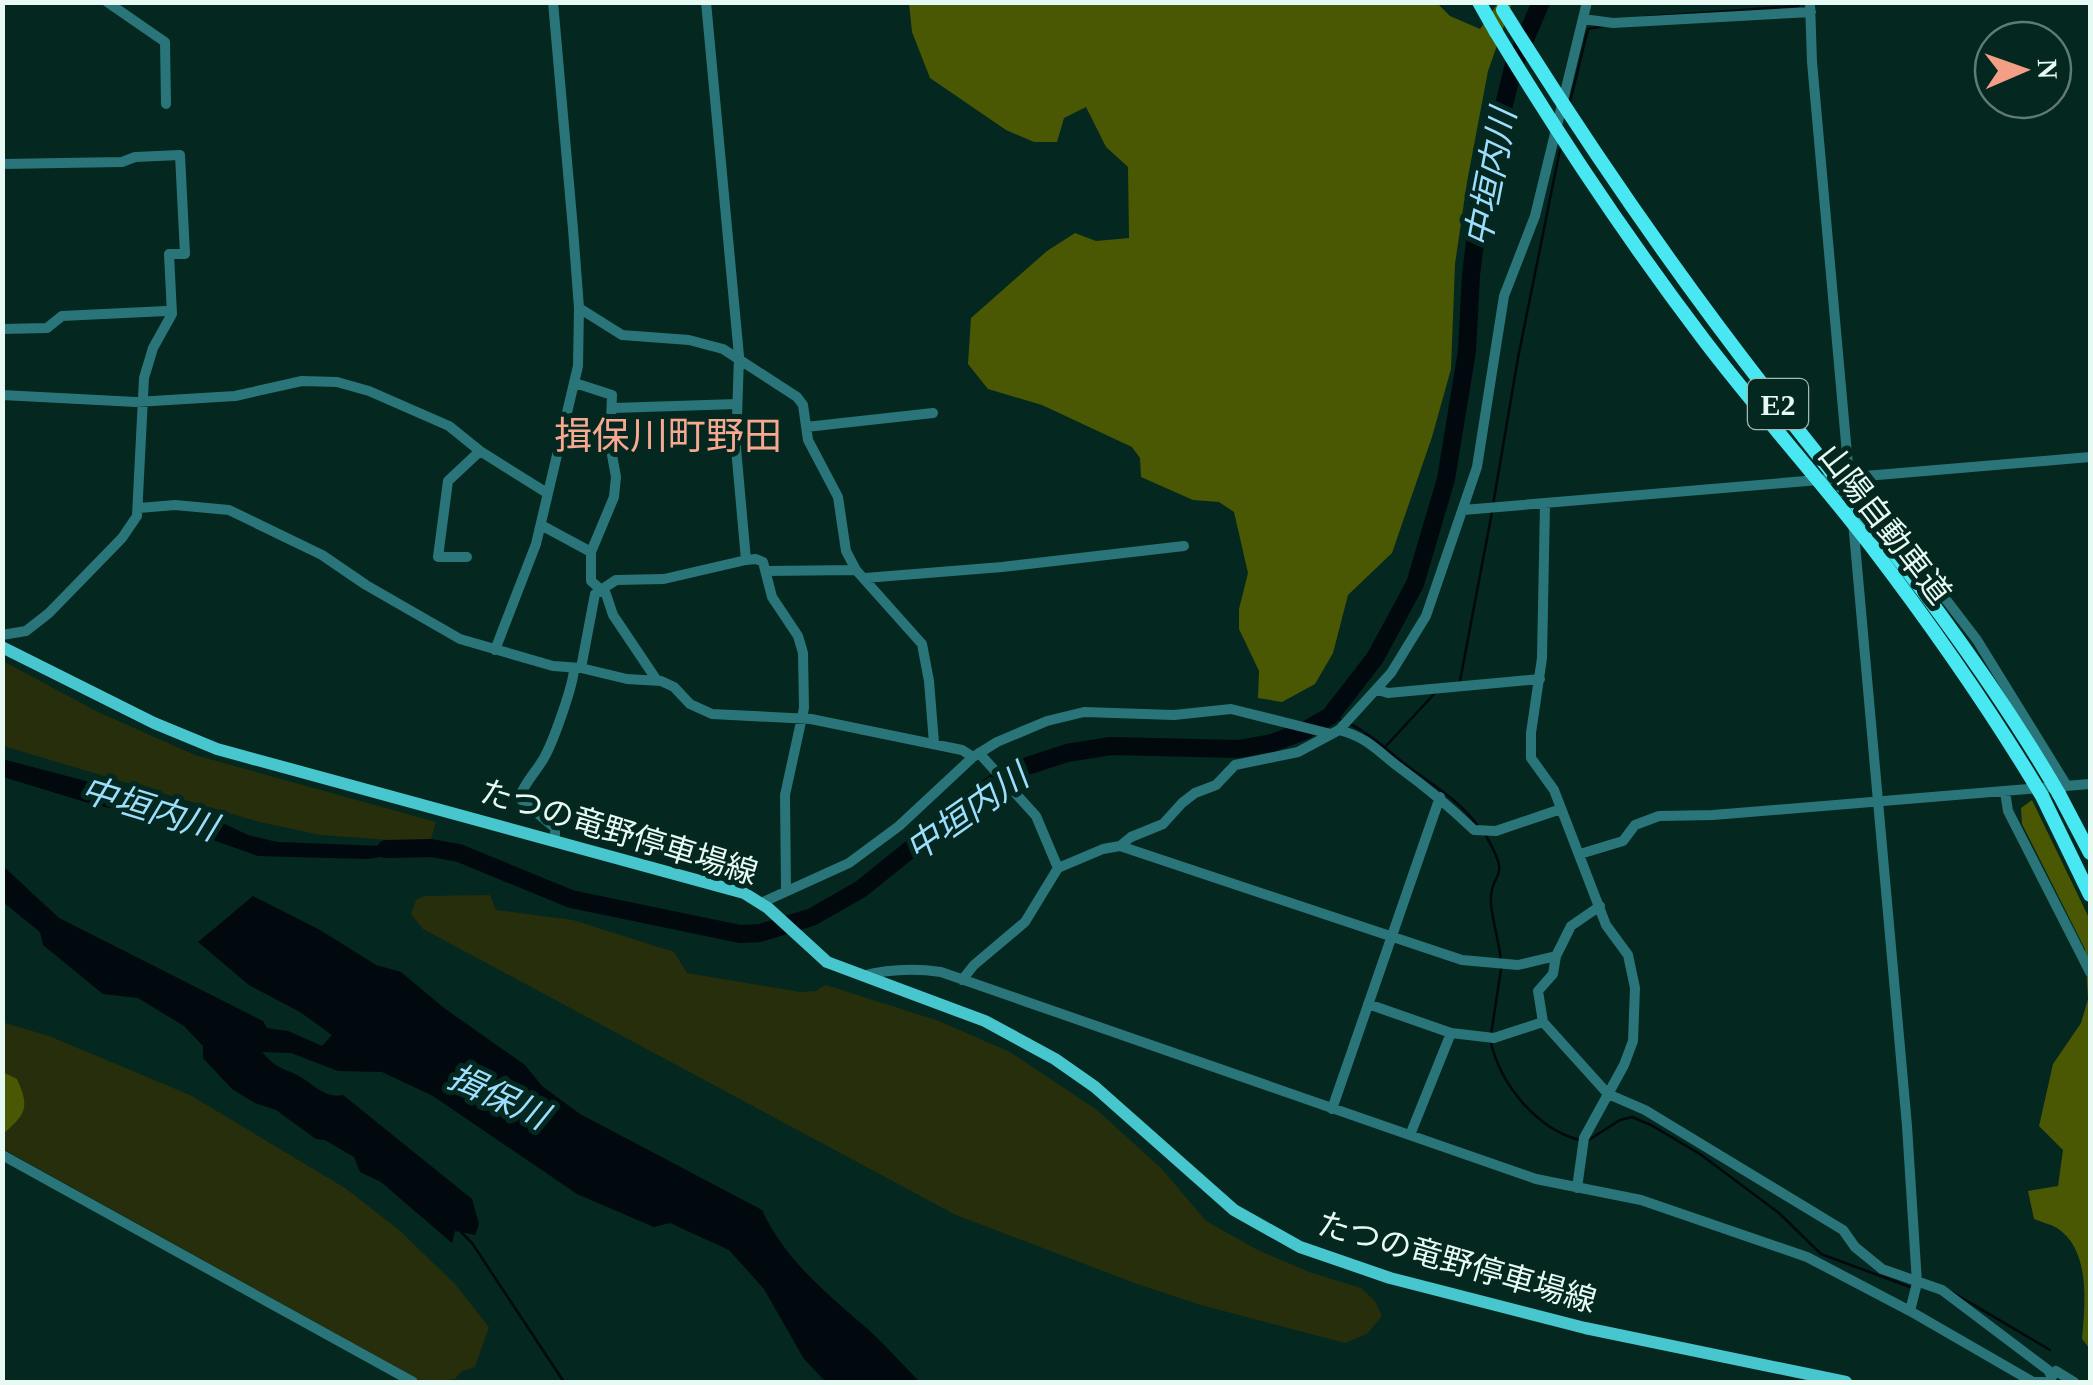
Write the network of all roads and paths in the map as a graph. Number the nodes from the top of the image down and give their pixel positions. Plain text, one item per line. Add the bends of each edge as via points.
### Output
1 (107, 2) edge
2 (552, 2) edge
3 (706, 2) edge
4 (1479, 2) edge
5 (1587, 2) edge
6 (1501, 6) edge
7 (1810, 7) edge
8 (1583, 19) junction
9 (166, 104) dead end
10 (2, 164) edge
11 (579, 308) junction
12 (172, 314) junction
13 (2, 329) edge
14 (739, 356) junction
15 (575, 383) junction
16 (2, 394) edge
17 (143, 402) junction
18 (737, 404) junction
19 (612, 408) junction
20 (934, 413) dead end
21 (806, 426) junction
22 (480, 451) junction
23 (2090, 457) edge
24 (1855, 477) junction
25 (547, 493) junction
26 (1870, 500) junction
27 (1545, 504) junction
28 (139, 508) junction
29 (1463, 510) junction
30 (1852, 510) junction
31 (541, 525) junction
32 (1184, 546) dead end
33 (591, 552) junction
34 (467, 557) dead end
35 (746, 560) junction
36 (766, 571) junction
37 (861, 574) junction
38 (601, 591) junction
39 (2, 635) edge
40 (2, 647) edge
41 (495, 650) junction
42 (577, 668) junction
43 (656, 679) junction
44 (1540, 679) junction
45 (1378, 690) junction
46 (803, 718) junction
47 (1332, 732) junction
48 (2040, 738) junction
49 (934, 744) junction
50 (978, 756) junction
51 (2090, 784) edge
52 (2063, 790) junction
53 (2008, 791) junction
54 (1440, 797) junction
55 (1878, 801) junction
56 (1562, 809) junction
57 (555, 840) junction
58 (1120, 846) junction
59 (2090, 853) edge
60 (1580, 854) junction
61 (1058, 868) junction
62 (786, 890) junction
63 (2090, 895) edge
64 (765, 905) junction
65 (1600, 906) junction
66 (1391, 936) junction
67 (1556, 956) junction
68 (2090, 972) edge
69 (861, 976) junction
70 (962, 980) junction
71 (1368, 1004) junction
72 (1544, 1022) junction
73 (1451, 1033) junction
74 (1608, 1094) junction
75 (1332, 1109) junction
76 (1410, 1135) junction
77 (2, 1155) edge
78 (1577, 1188) junction
79 (1917, 1283) junction
80 (1910, 1311) junction
81 (2047, 1381) edge
82 (413, 1382) edge
83 (1846, 1382) edge
84 (2074, 1382) edge

1 - 9 street via 165,42
2 - 11 street
3 - 14 street
4 - 63 highway, 山陽自動車道 / E2, bridge via 1546,116 1642,255 1870,544 1977,693 2042,796
5 - 8 street
6 - 52 highway, 山陽自動車道 / E2, bridge via 1656,243 1937,607
7 - 8 street
7 - 24 street
8 - 29 street via 1536,216 1504,296 1484,442
10 - 12 street via 180,155 185,254 170,254
11 - 14 street via 622,334 704,343
11 - 15 street
12 - 13 street via 62,316 47,328
12 - 17 street via 147,363
14 - 18 street
14 - 21 street via 797,396
15 - 19 street via 612,395
15 - 25 street
16 - 17 street
17 - 22 street via 337,382 420,411
17 - 28 street
18 - 19 street
18 - 35 street
19 - 33 street via 614,497
20 - 21 street
21 - 37 street via 838,498 846,551
22 - 25 street
22 - 34 street via 448,481 440,532 438,557
23 - 24 street
24 - 26 street
24 - 27 street
24 - 30 street
25 - 31 street
26 - 30 street
26 - 48 street via 1977,640
27 - 29 street
27 - 44 street
28 - 39 street via 122,538 49,613 26,631
28 - 41 street via 197,506 240,514 322,555 445,632
29 - 45 street via 1426,616
30 - 55 street
31 - 33 street
31 - 41 street
32 - 37 street via 1002,567
33 - 38 street via 591,581
35 - 36 street via 763,562
35 - 38 street via 664,579 616,580
36 - 37 street
36 - 46 street via 772,597 804,653
37 - 49 street via 922,644
38 - 42 street
38 - 43 street
40 - 57 main road, たつの竜野停車場線 via 217,749
41 - 42 street
42 - 43 street
42 - 57 street via 544,758 519,798 555,828
43 - 46 street via 712,714
44 - 45 street
44 - 56 street via 1531,758
45 - 47 street
46 - 49 street
46 - 62 street via 785,796
47 - 50 street via 1231,709 1084,712 1047,720
47 - 54 street via 1377,746
47 - 58 street via 1298,752 1235,765 1163,824
48 - 52 street
48 - 53 street
49 - 50 street
50 - 61 street via 1019,795 1048,838
50 - 62 street via 870,850
51 - 52 street
52 - 53 street
52 - 59 highway, 山陽自動車道 / E2
53 - 55 street
53 - 68 street via 2008,811
54 - 56 street via 1484,831
54 - 66 street
55 - 60 street via 1659,816 1635,824 1623,841
55 - 79 street
56 - 60 street
57 - 64 main road, たつの竜野停車場線 via 708,880
58 - 61 street
58 - 66 street
60 - 65 street
61 - 70 street via 1025,922
62 - 64 street
64 - 69 main road, たつの竜野停車場線 via 827,962
65 - 67 street via 1571,926
65 - 74 street via 1628,954 1635,988 1633,1040
66 - 67 street via 1462,960 1501,964
66 - 71 street
67 - 72 street via 1553,974 1538,991
69 - 70 street via 916,968
69 - 83 main road, たつの竜野停車場線 via 1023,1039 1094,1087 1234,1210 1300,1248 1585,1328
70 - 75 street
71 - 73 street
71 - 75 street
72 - 73 street via 1491,1038
72 - 74 street
73 - 76 street
74 - 78 street via 1584,1141
74 - 79 street via 1843,1230 1882,1270
75 - 76 street
76 - 78 street
77 - 82 street
78 - 80 street via 1641,1200 1806,1257
79 - 80 street
79 - 81 street via 1942,1290 2048,1370
80 - 81 street via 2033,1382
81 - 84 street via 2056,1372

